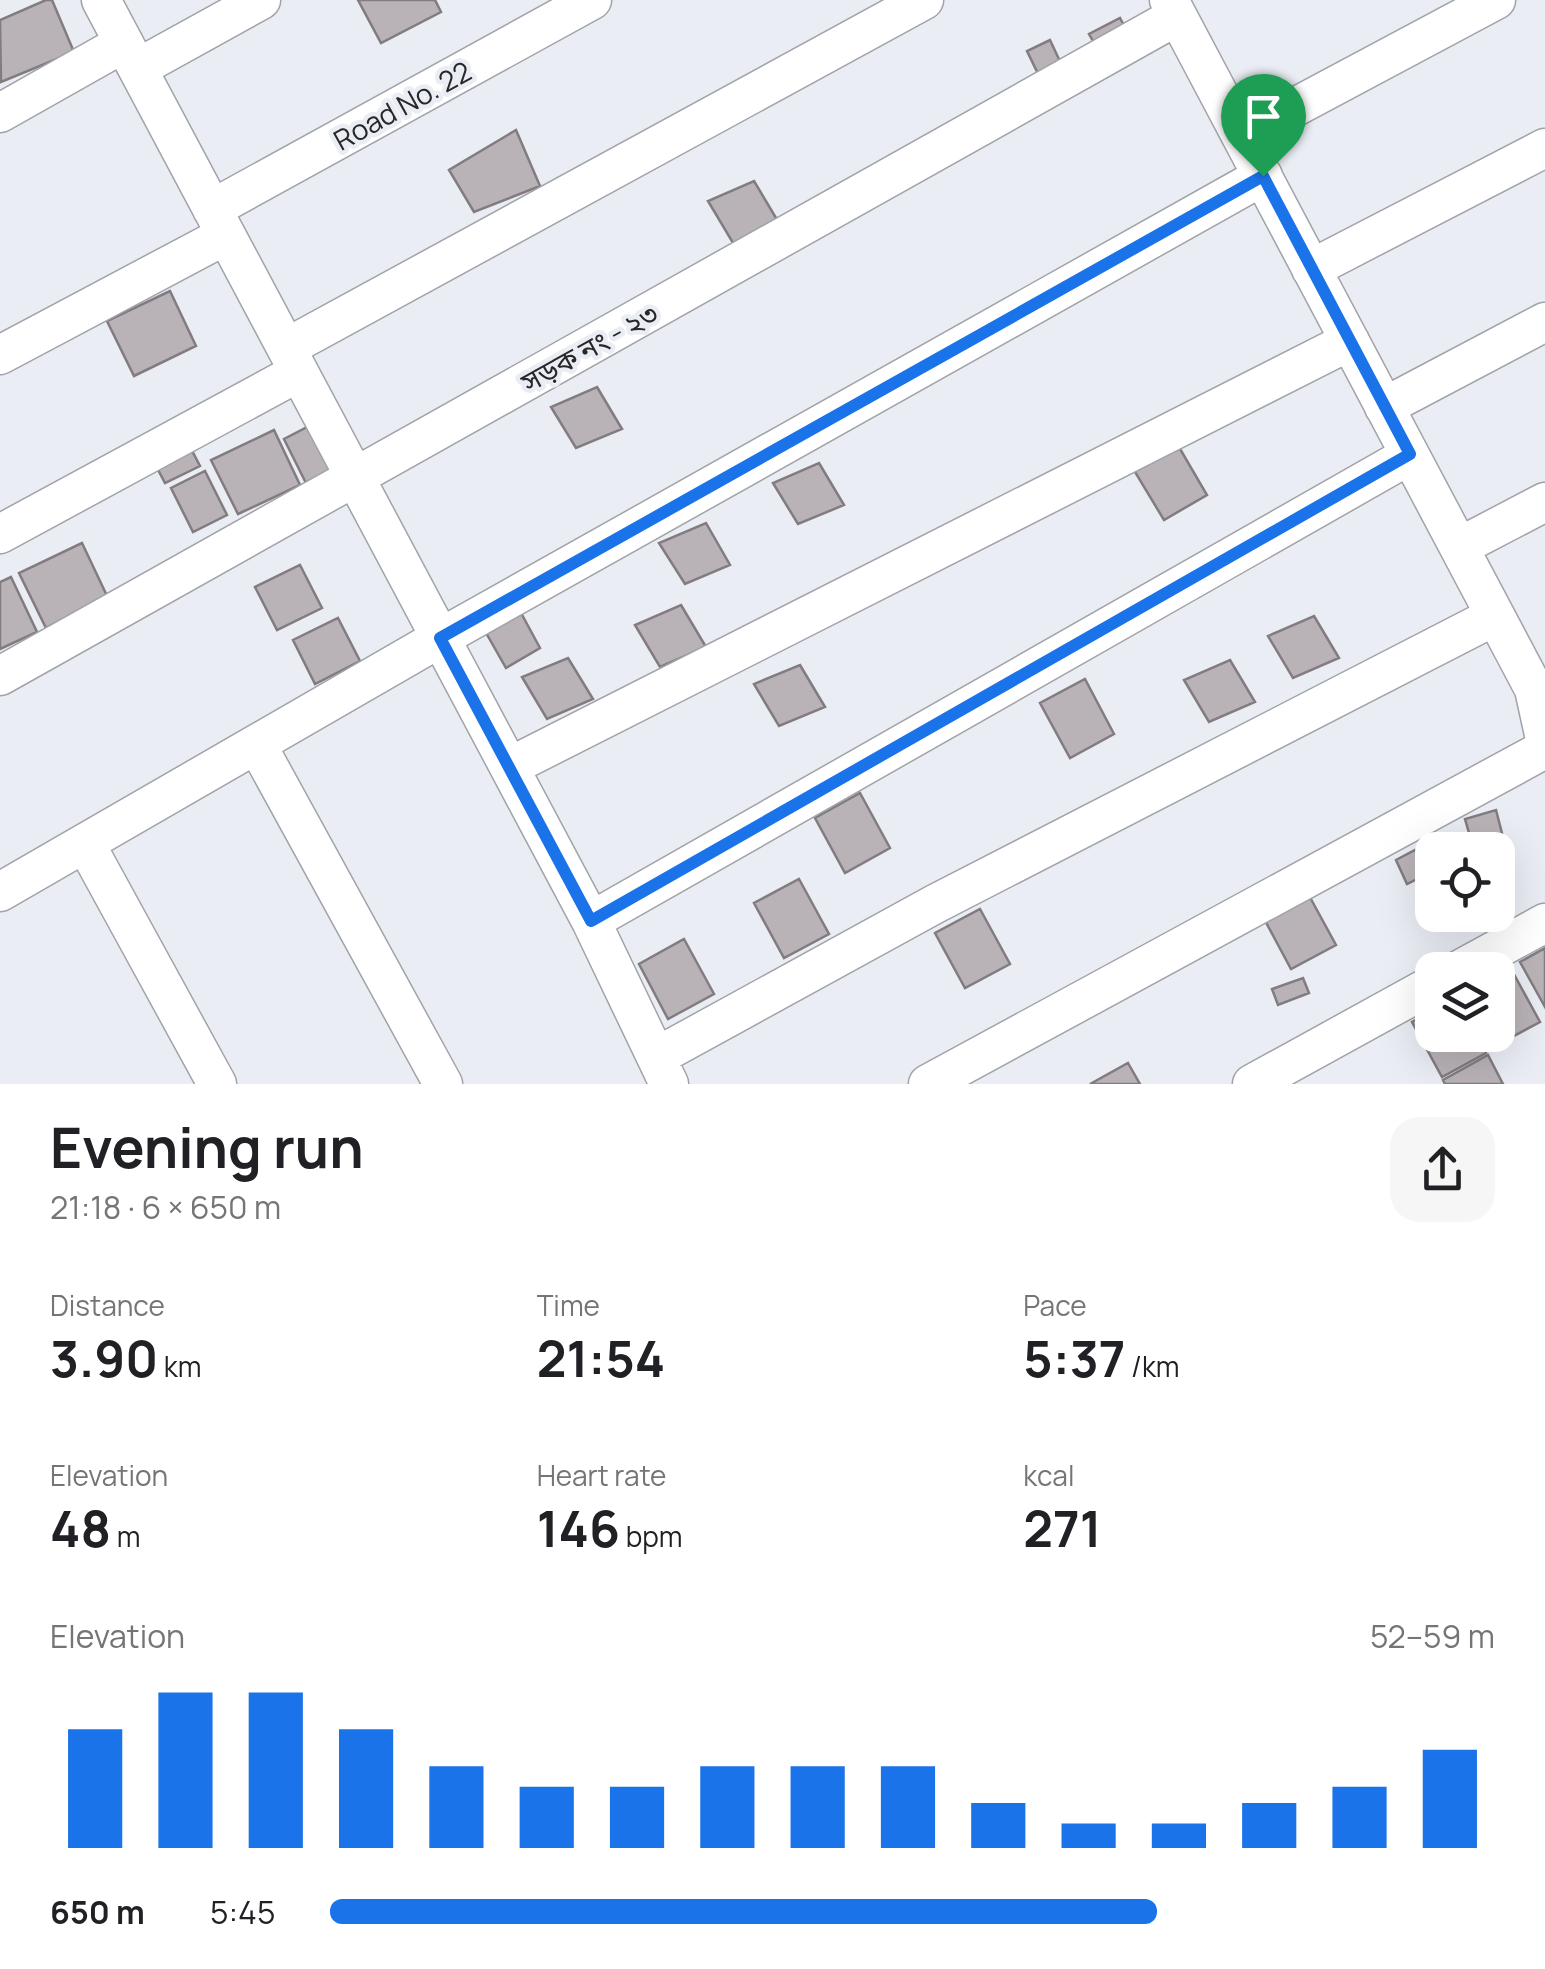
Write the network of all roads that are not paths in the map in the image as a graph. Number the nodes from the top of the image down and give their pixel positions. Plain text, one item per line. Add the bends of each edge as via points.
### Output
1 (101, 0) edge
2 (261, 0) edge
3 (592, 0) edge
4 (924, 0) edge
5 (1496, 0) edge
6 (1173, 8) edge
7 (131, 56) junction
8 (0, 113) edge
9 (1241, 136) junction
10 (1545, 148) edge
11 (1263, 176) junction
12 (220, 222) junction
13 (1312, 269) junction
14 (1545, 322) edge
15 (1350, 342) junction
16 (0, 355) edge
17 (293, 360) junction
18 (1384, 406) junction
19 (1410, 454) junction
20 (356, 478) junction
21 (1545, 502) edge
22 (0, 534) edge
23 (1459, 547) junction
24 (1496, 616) junction
25 (440, 638) junction
26 (0, 676) edge
27 (1541, 691) edge
28 (1545, 738) edge
29 (257, 745) junction
30 (1545, 749) edge
31 (510, 767) junction
32 (85, 843) junction
33 (0, 892) edge
34 (591, 921) junction
35 (1545, 923) edge
36 (1492, 952) edge
37 (1415, 993) edge
38 (663, 1070) edge
39 (987, 1070) edge
40 (216, 1084) edge
41 (443, 1084) edge
42 (928, 1084) edge
43 (1252, 1084) edge

1 - 7 street
2 - 7 street
3 - 12 street, Road No. 22
4 - 17 street
5 - 9 street
6 - 9 street
6 - 20 street, সড়ক নং - ২৩
7 - 8 street
7 - 12 street
9 - 11 street
10 - 13 street
11 - 13 street
11 - 25 street
12 - 16 street, Road No. 22
12 - 17 street
13 - 15 street
14 - 18 street
15 - 18 street
15 - 31 street
17 - 20 street
17 - 22 street
18 - 19 street
19 - 23 street
19 - 34 street
20 - 25 street
20 - 26 street, সড়ক নং - ২৩
21 - 23 street
23 - 24 street
24 - 27 street
24 - 38 street via 935,904
25 - 29 street
25 - 31 street
27 - 28 street
29 - 32 street
29 - 41 street
30 - 39 street
31 - 34 street
32 - 33 street
32 - 40 street
34 - 38 street
35 - 36 street
37 - 43 street
39 - 42 street

